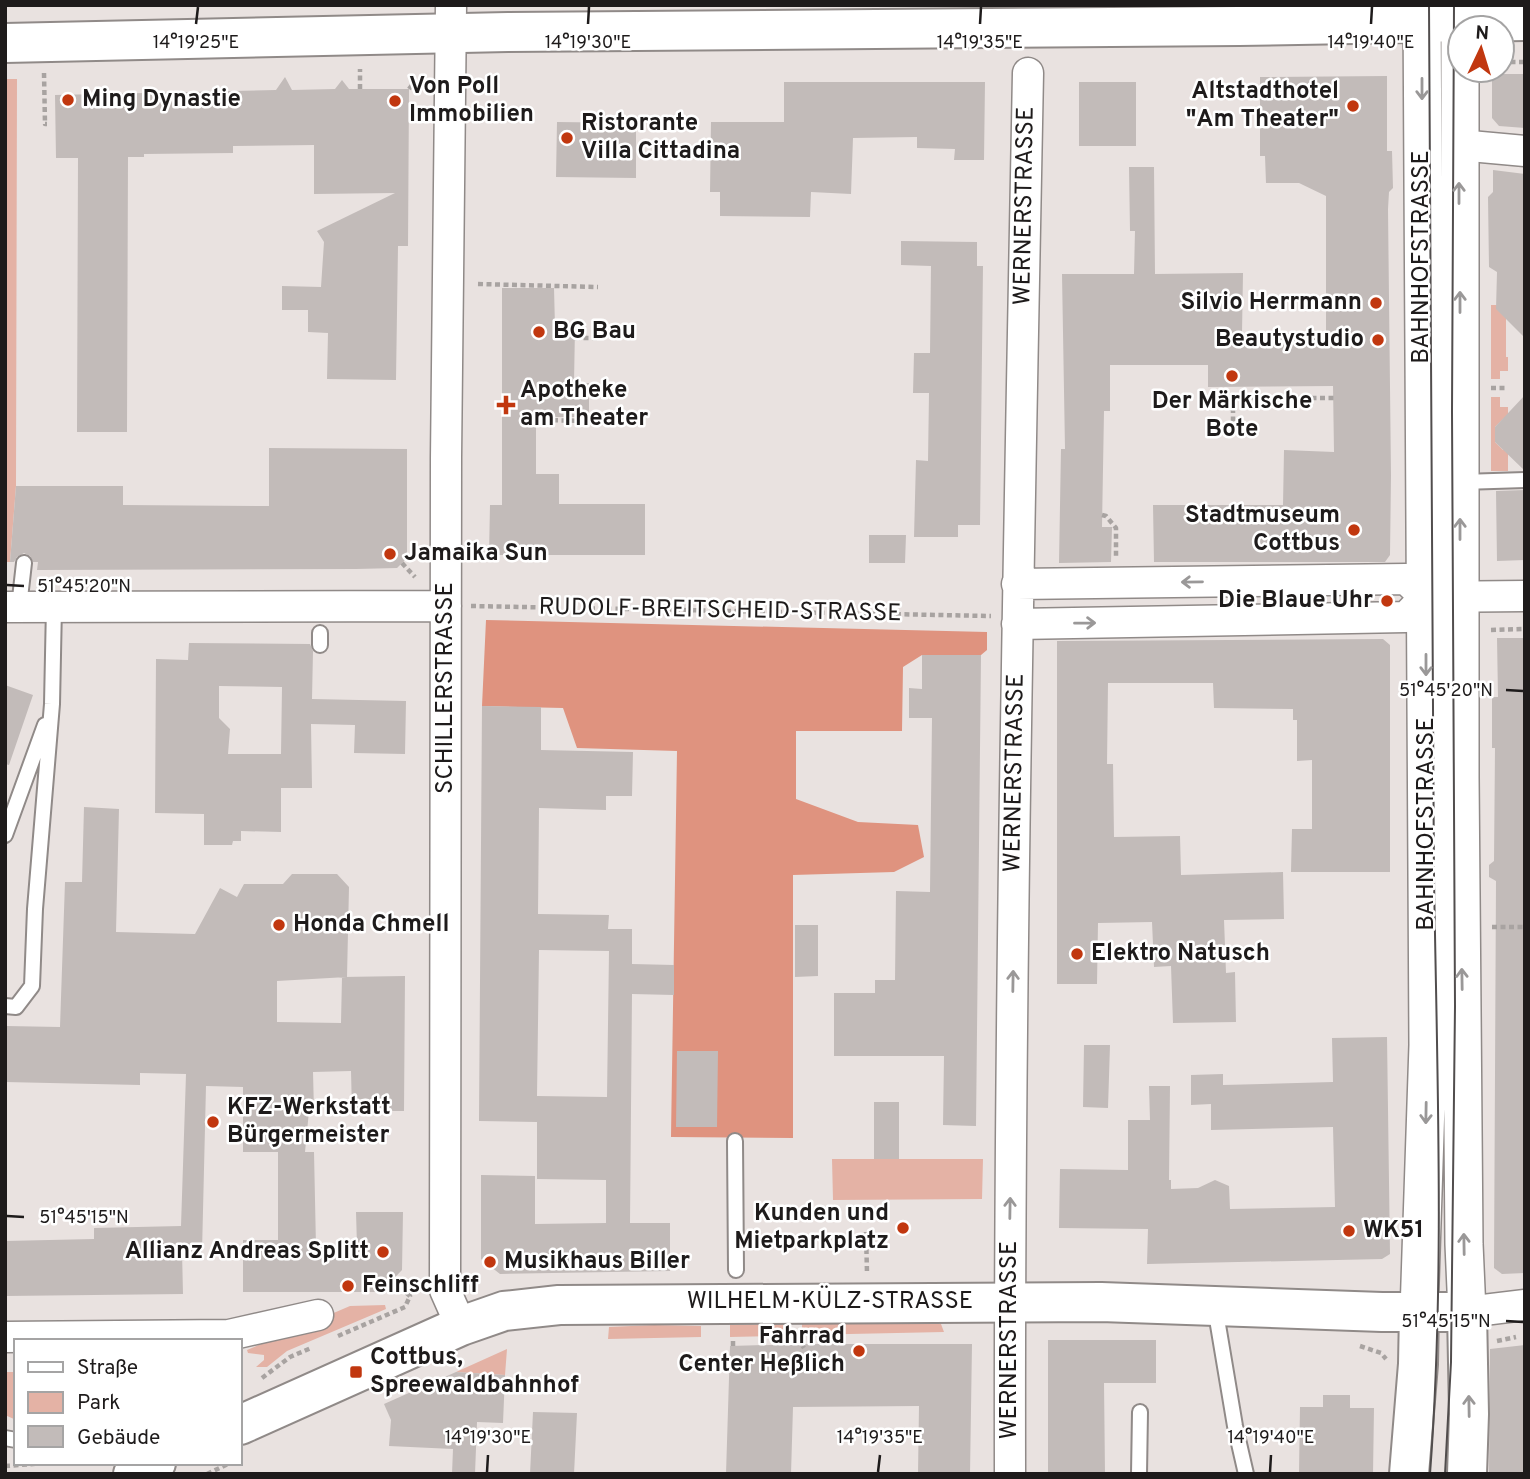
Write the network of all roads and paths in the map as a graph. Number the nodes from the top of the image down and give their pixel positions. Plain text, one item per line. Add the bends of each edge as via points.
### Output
1 (1422, 13) edge
2 (1460, 13) edge
3 (1034, 16) edge
4 (451, 19) edge
5 (1525, 20) edge
6 (5, 43) edge
7 (360, 69) dead end
8 (1028, 73) dead end
9 (45, 79) dead end
10 (415, 81) dead end
11 (360, 89) dead end
12 (409, 89) dead end
13 (47, 124) dead end
14 (1459, 145) junction
15 (1525, 151) edge
16 (478, 284) dead end
17 (598, 287) dead end
18 (575, 338) dead end
19 (598, 338) dead end
20 (1491, 388) dead end
21 (1508, 388) dead end
22 (1335, 398) dead end
23 (536, 420) dead end
24 (598, 421) dead end
25 (1233, 430) dead end
26 (1525, 480) edge
27 (1460, 482) junction
28 (1102, 515) dead end
29 (24, 562) dead end
30 (1116, 562) dead end
31 (402, 563) dead end
32 (415, 577) dead end
33 (1017, 584) junction
34 (1525, 596) edge
35 (1443, 597) junction
36 (54, 606) junction
37 (446, 606) junction
38 (12, 607) edge
39 (1006, 620) junction
40 (1525, 629) edge
41 (1479, 630) dead end
42 (52, 704) junction
43 (5, 835) edge
44 (1481, 926) dead end
45 (1525, 927) edge
46 (5, 1006) edge
47 (735, 1142) dead end
48 (866, 1232) dead end
49 (867, 1268) dead end
50 (736, 1270) dead end
51 (392, 1280) dead end
52 (410, 1296) dead end
53 (1009, 1301) junction
54 (1215, 1305) junction
55 (1525, 1306) edge
56 (318, 1315) dead end
57 (1454, 1320) junction
58 (461, 1326) junction
59 (1525, 1336) edge
60 (5, 1337) edge
61 (798, 1339) dead end
62 (804, 1348) dead end
63 (1140, 1412) dead end
64 (242, 1424) edge
65 (24, 1465) edge
66 (152, 1465) edge
67 (226, 1465) edge
68 (5, 1466) edge
69 (133, 1474) edge
70 (207, 1474) edge
71 (1010, 1474) edge
72 (1139, 1474) edge
73 (1246, 1474) edge
74 (1409, 1474) edge
75 (1467, 1474) edge

1 - 2 main road
1 - 3 main road
1 -> 35 street, BAHNHOFSTRASSE
2 - 5 main road
2 - 14 street, BAHNHOFSTRASSE
3 - 4 main road via 598,25
4 - 6 main road
4 - 37 street, SCHILLERSTRASSE
7 - 11 path
8 - 33 street, WERNERSTRASSE
9 - 13 path
10 - 12 path
14 - 15 street
27 -> 14 street, BAHNHOFSTRASSE
16 - 17 path
18 - 19 path
20 - 21 path
22 - 25 path via 1233,398
23 - 24 path
26 - 27 lane
35 -> 27 street, BAHNHOFSTRASSE
28 - 30 path via 1116,528
29 - 38 lane
31 - 32 path
35 -> 33 street via 1406,579
33 - 39 street, WERNERSTRASSE
34 - 35 street
39 -> 35 street via 1406,617
35 - 57 street, BAHNHOFSTRASSE via 1428,1045
36 - 37 street
36 - 38 street
36 - 42 lane
37 - 39 path, RUDOLF-BREITSCHEID-STRASSE
37 - 58 street, SCHILLERSTRASSE via 445,1290
53 -> 39 street, WERNERSTRASSE
40 - 41 path
42 - 43 lane
42 - 46 lane via 32,986 16,1007
44 - 45 path
47 - 50 lane
48 - 49 path
51 - 52 path
53 - 54 main road, WILHELM-KÜLZ-STRASSE
53 - 58 main road, WILHELM-KÜLZ-STRASSE via 559,1304 504,1311
53 - 71 street, WERNERSTRASSE
54 - 57 main road, WILHELM-KÜLZ-STRASSE
54 - 73 lane
55 - 57 street
56 - 60 street via 229,1335
57 - 59 path
57 - 74 main road, BAHNHOFSTRASSE via 1418,1364
75 -> 57 main road, BAHNHOFSTRASSE via 1469,1413
58 - 64 main road, WILHELM-KÜLZ-STRASSE
61 - 62 path
63 - 72 lane
65 - 68 path
66 - 69 main road
67 - 70 path

